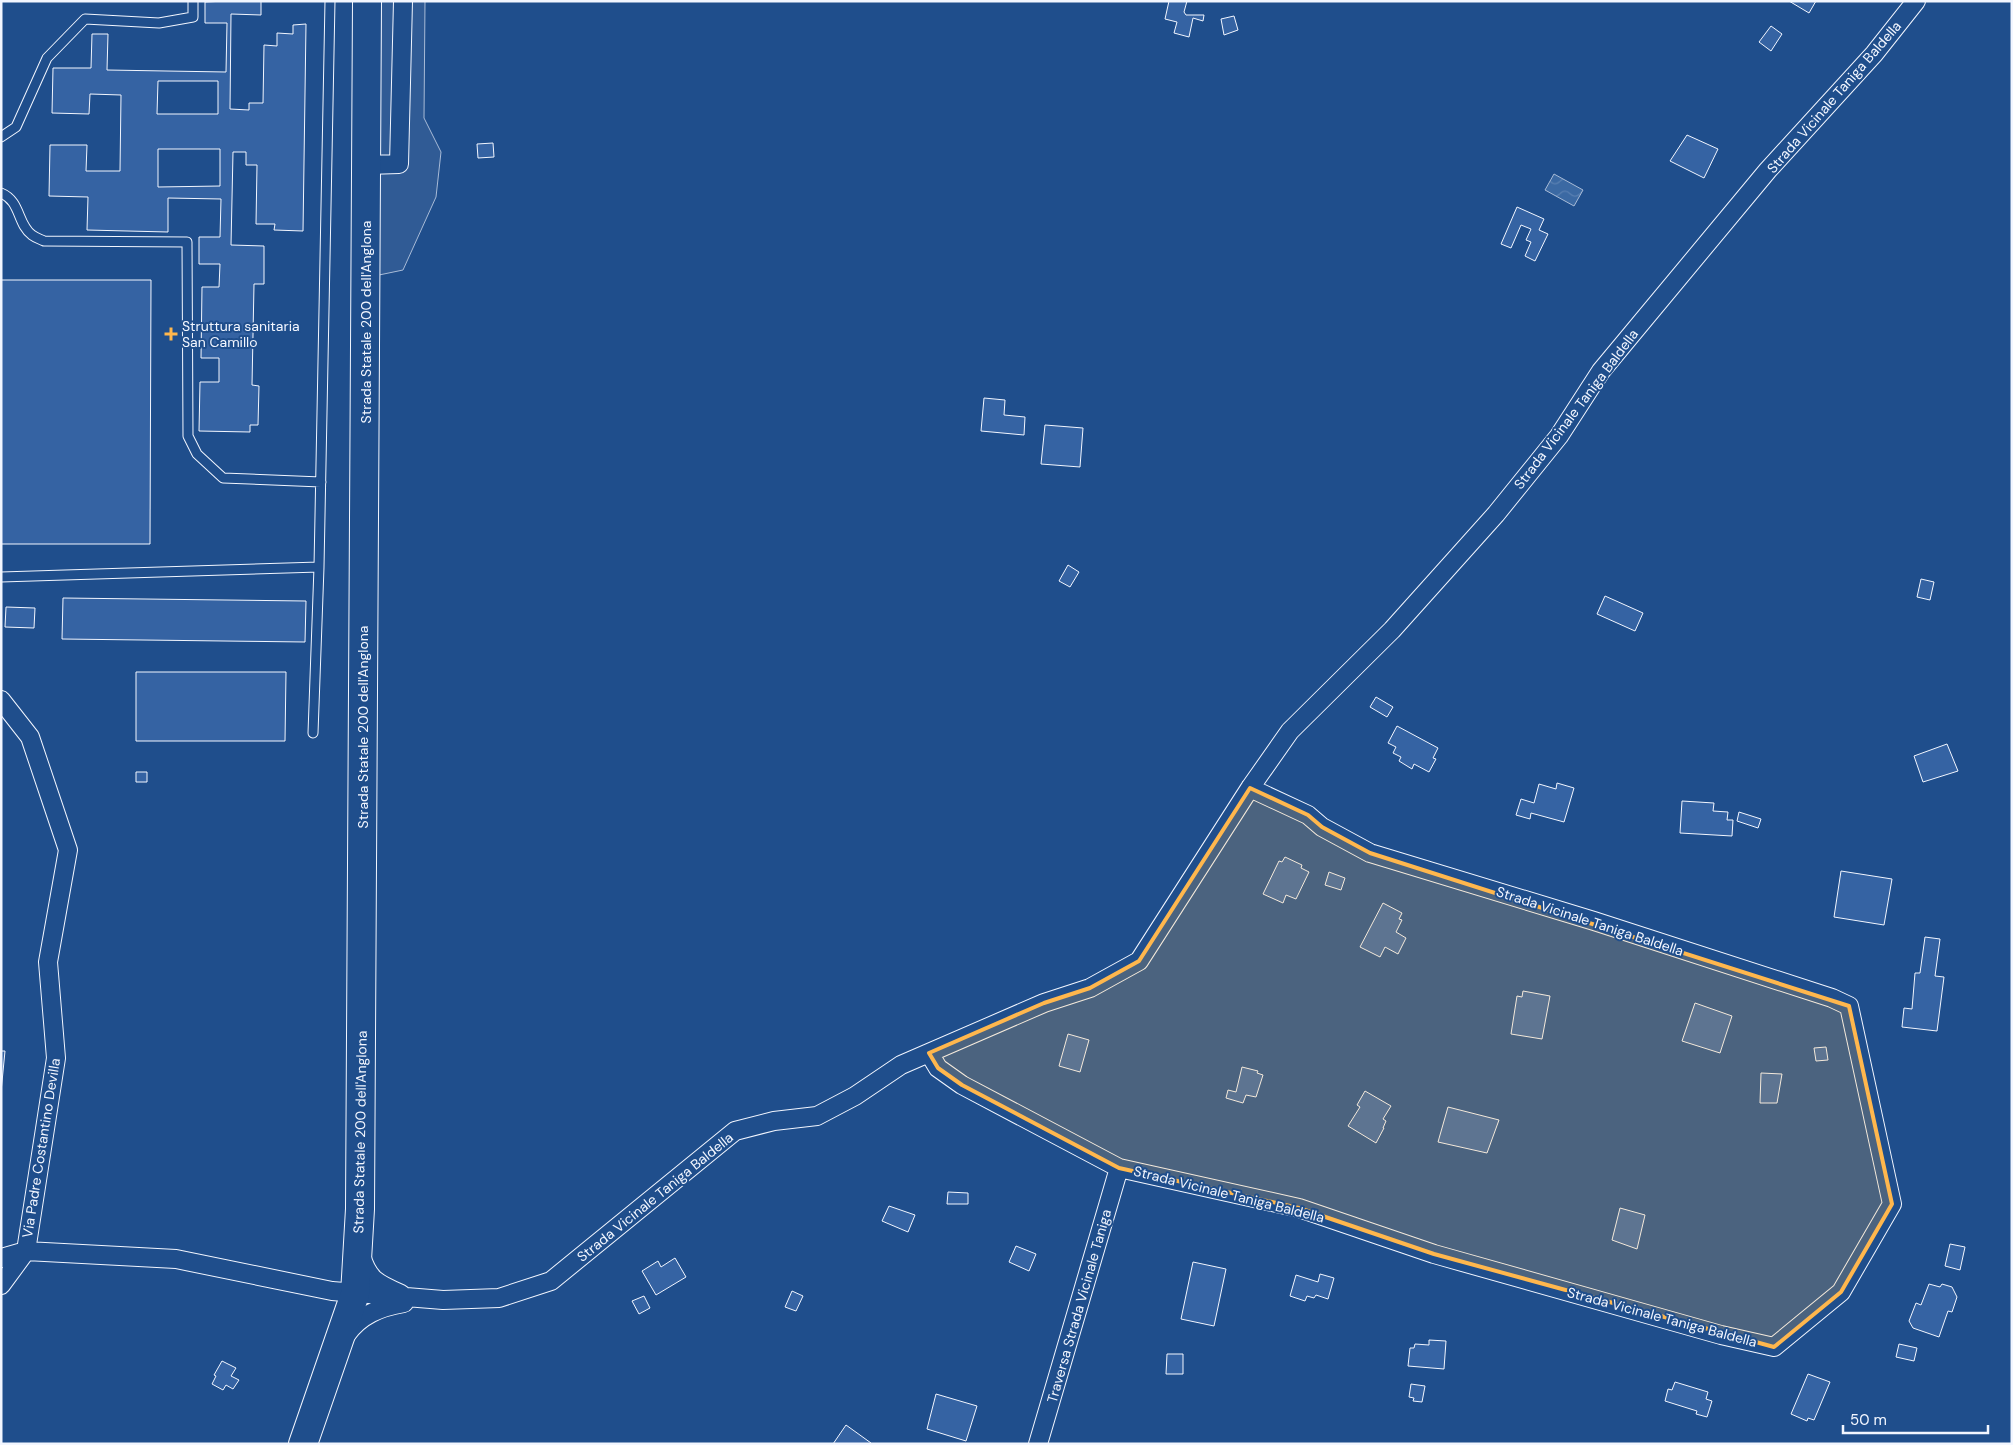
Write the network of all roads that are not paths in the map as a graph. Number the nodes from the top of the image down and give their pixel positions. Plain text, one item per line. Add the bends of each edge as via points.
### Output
1 (193, 1) edge
2 (330, 1) edge
3 (367, 1) edge
4 (403, 1) edge
5 (1916, 1) edge
6 (1, 137) edge
7 (367, 165) junction
8 (1, 193) edge
9 (321, 482) junction
10 (319, 567) junction
11 (1, 578) edge
12 (1, 700) edge
13 (313, 733) dead end
14 (1250, 788) junction
15 (929, 1053) junction
16 (1119, 1168) junction
17 (358, 1242) junction
18 (26, 1251) junction
19 (1, 1258) edge
20 (1, 1285) edge
21 (355, 1294) junction
22 (410, 1298) junction
23 (431, 1299) junction
24 (335, 1350) junction
25 (303, 1444) edge
26 (1038, 1444) edge

1 - 6 lane via 193,17 167,22 85,19 47,58 16,128
2 - 9 lane
3 - 7 main road, Strada Statale 200 dell'Anglona
4 - 7 street via 399,164
5 - 14 street, Strada Vicinale Taniga Baldella via 1874,54 1768,170 1601,371 1559,436 1496,514 1392,630 1290,731
7 - 17 main road, Strada Statale 200 dell'Anglona
8 - 9 lane via 16,204 31,235 44,241 186,242 188,436 197,454 223,478
9 - 10 lane
10 - 11 lane
10 - 13 lane
12 - 18 street, Via Padre Costantino Devilla via 30,737 68,850 48,962 56,1058
14 - 15 street, Strada Vicinale Taniga Baldella via 1139,961 1090,988 1044,1003
14 - 16 street, Strada Vicinale Taniga Baldella via 1308,815 1322,828 1370,853 1594,921 1849,1006 1892,1204 1841,1292 1774,1347 1712,1333 1434,1254 1299,1208
15 - 16 street, Strada Vicinale Taniga Baldella via 938,1068 962,1085
15 - 23 street, Strada Vicinale Taniga Baldella via 901,1065 855,1096 817,1116 774,1121 735,1131 551,1281 499,1298
16 - 26 street, Traversa Strada Vicinale Taniga
17 - 21 main road, Strada Statale 200 dell'Anglona
17 - 22 street, Strada Vicinale Taniga Baldella via 370,1277
18 - 19 street
18 - 20 street
18 - 21 street, Via Padre Costantino Devilla via 176,1259
21 - 22 street, Strada Vicinale Taniga Baldella
21 - 24 main road, Strada Statale 200 dell'Anglona
22 - 23 street, Strada Vicinale Taniga Baldella
23 - 24 street, Strada Vicinale Taniga Baldella via 375,1310 358,1321
24 - 25 main road, Strada Statale 200 dell'Anglona

